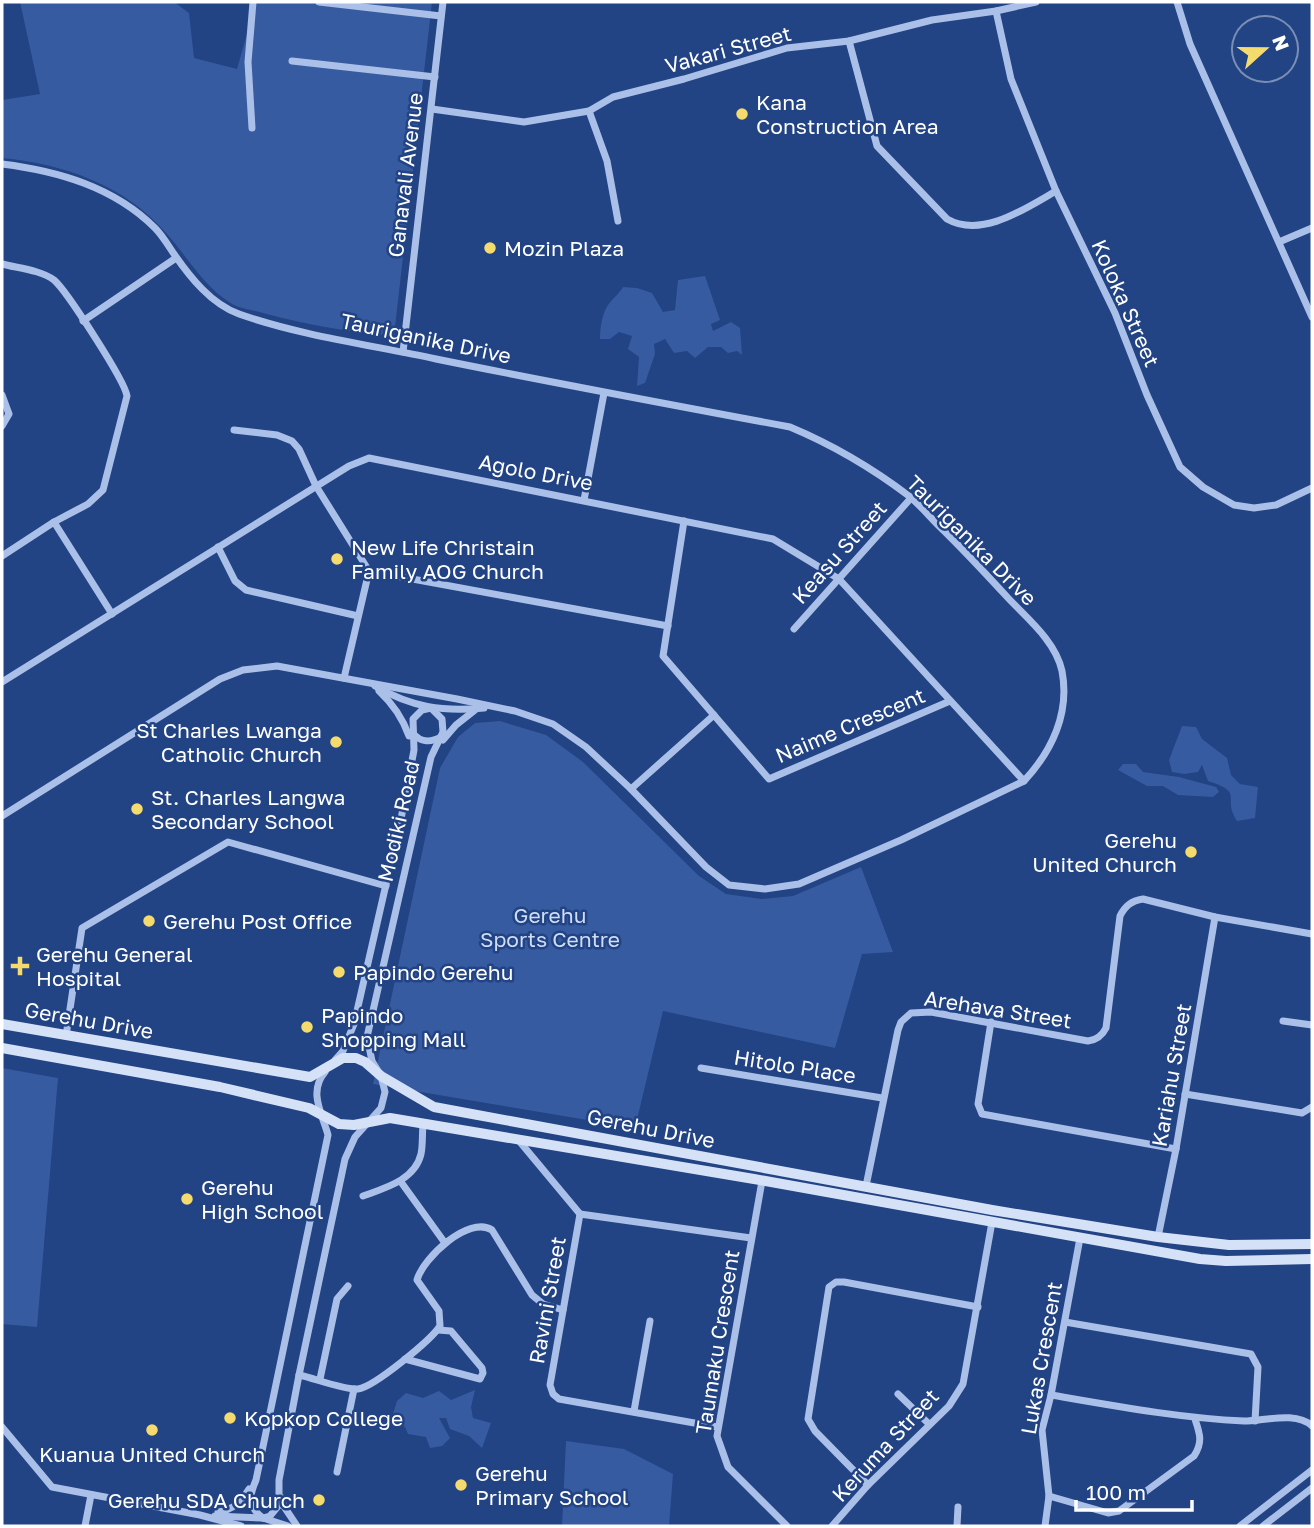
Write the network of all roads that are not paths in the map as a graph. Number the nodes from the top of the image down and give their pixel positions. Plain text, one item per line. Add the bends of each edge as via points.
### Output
1 (253, 2) edge
2 (319, 2) edge
3 (443, 2) edge
4 (1036, 2) edge
5 (1177, 2) edge
6 (996, 11) junction
7 (441, 16) junction
8 (849, 41) junction
9 (292, 61) dead end
10 (435, 77) junction
11 (432, 109) junction
12 (589, 111) junction
13 (253, 128) dead end
14 (2, 164) edge
15 (1056, 191) junction
16 (618, 221) dead end
17 (1312, 228) edge
18 (1279, 243) junction
19 (177, 258) junction
20 (2, 264) edge
21 (1312, 317) edge
22 (83, 321) junction
23 (403, 352) junction
24 (604, 393) junction
25 (2, 395) edge
26 (2, 426) edge
27 (234, 430) dead end
28 (316, 486) junction
29 (1312, 488) edge
30 (911, 498) junction
31 (584, 500) junction
32 (684, 521) junction
33 (54, 522) junction
34 (218, 547) junction
35 (2, 556) edge
36 (369, 571) junction
37 (839, 579) junction
38 (112, 614) junction
39 (358, 616) junction
40 (668, 626) junction
41 (794, 629) dead end
42 (344, 678) junction
43 (2, 682) edge
44 (371, 684) junction
45 (950, 701) junction
46 (492, 707) junction
47 (431, 708) junction
48 (713, 715) junction
49 (411, 732) junction
50 (441, 737) junction
51 (437, 746) junction
52 (414, 750) junction
53 (1024, 782) junction
54 (631, 789) junction
55 (2, 816) edge
56 (386, 886) junction
57 (1215, 917) junction
58 (1312, 934) edge
59 (1283, 1020) dead end
60 (991, 1022) junction
61 (2, 1024) edge
62 (1312, 1025) edge
63 (66, 1035) junction
64 (2, 1048) edge
65 (332, 1063) junction
66 (701, 1068) dead end
67 (381, 1076) junction
68 (1185, 1094) junction
69 (882, 1098) junction
70 (1312, 1107) edge
71 (323, 1118) junction
72 (368, 1122) junction
73 (423, 1125) junction
74 (520, 1142) junction
75 (1176, 1149) junction
76 (762, 1181) junction
77 (401, 1182) junction
78 (866, 1186) junction
79 (363, 1196) dead end
80 (580, 1214) junction
81 (992, 1222) junction
82 (1158, 1237) junction
83 (751, 1238) junction
84 (1080, 1238) junction
85 (444, 1243) junction
86 (1312, 1244) edge
87 (1312, 1259) edge
88 (348, 1286) dead end
89 (978, 1307) junction
90 (563, 1310) junction
91 (650, 1321) dead end
92 (1065, 1322) junction
93 (438, 1330) junction
94 (405, 1360) junction
95 (299, 1375) junction
96 (320, 1379) junction
97 (354, 1389) junction
98 (898, 1394) dead end
99 (1051, 1395) junction
100 (634, 1412) junction
101 (1195, 1419) junction
102 (1255, 1421) junction
103 (929, 1424) junction
104 (1312, 1426) edge
105 (2, 1427) edge
106 (718, 1427) junction
107 (1312, 1470) edge
108 (337, 1472) dead end
109 (256, 1480) junction
110 (279, 1480) junction
111 (868, 1486) junction
112 (1312, 1488) edge
113 (90, 1495) junction
114 (1049, 1496) junction
115 (958, 1507) dead end
116 (200, 1515) junction
117 (263, 1518) junction
118 (85, 1526) edge
119 (241, 1526) edge
120 (288, 1526) edge
121 (297, 1526) edge
122 (786, 1526) edge
123 (834, 1526) edge
124 (957, 1526) edge
125 (1045, 1526) edge
126 (1240, 1526) edge
127 (1263, 1526) edge

1 - 13 street via 248,62
2 - 7 street
3 - 7 street, Ganavali Avenue
4 - 6 street, Vakari Street
5 - 18 street
6 - 8 street, Vakari Street via 932,20
6 - 15 street, Koloka Street via 1011,79
7 - 10 street, Ganavali Avenue
8 - 12 street, Vakari Street via 753,57 613,97
8 - 15 street via 877,146 947,219 959,226 981,225 1016,214
9 - 10 street
10 - 11 street, Ganavali Avenue
11 - 12 street, Vakari Street via 524,122
11 - 23 street, Ganavali Avenue
12 - 16 street via 607,161
14 - 19 street, Tauriganika Drive via 61,175 115,197 157,230
15 - 29 street, Koloka Street via 1115,313 1180,467 1234,505 1276,505
17 - 18 street
18 - 21 street
19 - 22 street
19 - 23 street, Tauriganika Drive via 224,307 283,327
20 - 22 street via 54,280
22 - 33 street via 123,381 127,396 103,489
23 - 24 street, Tauriganika Drive
24 - 30 street, Tauriganika Drive via 790,427 851,456
24 - 31 street
25 - 26 street via 9,414
27 - 28 street via 292,441
28 - 31 street, Agolo Drive via 369,458
28 - 34 street, Agolo Drive
28 - 36 street
30 - 37 street, Keasu Street
30 - 53 street, Tauriganika Drive via 1049,643 1062,669 1059,728
31 - 32 street, Agolo Drive
32 - 37 street, Agolo Drive via 773,539
32 - 40 street, Naime Crescent
33 - 35 street
33 - 38 street
34 - 38 street, Agolo Drive
34 - 39 street via 235,580 246,590
36 - 39 street
36 - 40 street
37 - 41 street, Keasu Street
37 - 45 street, Agolo Drive
38 - 43 street, Agolo Drive
39 - 42 street
40 - 48 street, Naime Crescent via 663,656
42 - 44 street, Tauriganika Drive
42 - 55 street, Tauriganika Drive via 277,667 243,670 220,679
44 - 46 street, Tauriganika Drive
44 - 47 street, Tauriganika Drive via 398,699
44 - 52 street via 404,722
45 - 48 street, Naime Crescent via 769,779
45 - 53 street, Agolo Drive
46 - 47 street, Tauriganika Drive
46 - 51 street via 475,710
46 - 54 street, Tauriganika Drive via 553,724
47 - 49 street, Modiki Road via 413,719
47 - 50 street via 442,719
48 - 54 street
49 - 50 street via 425,741
49 - 52 street, Modiki Road
50 - 51 street, Modiki Road
51 - 67 street, Modiki Road via 367,1037
52 - 56 street, Modiki Road
53 - 54 street, Tauriganika Drive via 799,884 765,889 729,885
56 - 63 street via 228,842 82,929
56 - 65 street, Modiki Road via 354,1024 343,1051
57 - 58 street, Arehava Street
57 - 60 street, Arehava Street via 1143,898 1129,904 1121,916 1106,1028 1100,1038 1088,1041
57 - 68 street, Kariahu Street
59 - 62 street
60 - 69 street, Arehava Street via 911,1013 898,1030
60 - 75 street via 978,1104 982,1114
61 - 63 street, Gerehu Drive
63 - 65 street, Gerehu Drive via 310,1077
64 - 71 street, Gerehu Drive via 220,1087 309,1108
65 - 67 street, Gerehu Drive via 356,1058
65 - 71 street, Modiki Road via 318,1080 316,1099
66 - 69 street, Hitolo Place
67 - 72 street, Modiki Road via 385,1092 381,1108
67 - 78 street, Gerehu Drive via 434,1107
68 - 70 street via 1302,1113
68 - 75 street, Kariahu Street
69 - 78 street, Arehava Street
71 - 72 street, Gerehu Drive via 340,1125
71 - 109 street, Modiki Road via 328,1135
72 - 73 street, Gerehu Drive via 390,1118
72 - 95 street, Modiki Road via 345,1158
73 - 74 street, Gerehu Drive
73 - 77 street via 421,1156
74 - 76 street, Gerehu Drive
74 - 80 street
75 - 82 street, Kariahu Street
76 - 81 street, Gerehu Drive
76 - 83 street, Taumaku Crescent
77 - 79 street
77 - 85 street
78 - 82 street, Gerehu Drive
80 - 83 street, Ravini Street
80 - 90 street, Ravini Street
81 - 84 street, Gerehu Drive
81 - 89 street, Keruma Street
82 - 86 street, Gerehu Drive via 1229,1245
83 - 106 street, Taumaku Crescent
84 - 87 street, Gerehu Drive via 1200,1259
84 - 92 street, Lukas Crescent
85 - 90 street via 476,1226 487,1227 532,1295
85 - 93 street via 417,1280 439,1311
88 - 96 street via 337,1299
89 - 103 street, Keruma Street via 963,1384 949,1406
89 - 111 street via 844,1282 829,1287 808,1419
90 - 100 street, Ravini Street via 550,1385 553,1394 559,1399
91 - 100 street
92 - 99 street, Lukas Crescent
92 - 102 street via 1251,1354 1258,1367
93 - 94 street
93 - 94 street via 451,1331 482,1368 478,1381
94 - 97 street via 366,1387
95 - 96 street
95 - 110 street, Modiki Road
96 - 97 street
97 - 108 street
98 - 103 street
99 - 101 street
99 - 114 street, Lukas Crescent via 1042,1430
100 - 106 street, Ravini Street
101 - 102 street
101 - 114 street via 1201,1443 1194,1457 1119,1511 1108,1513
102 - 104 street via 1291,1418
103 - 111 street, Keruma Street
105 - 113 street via 52,1487
106 - 122 street, Taumaku Crescent via 719,1447 728,1467
107 - 126 street
109 - 116 street via 240,1503 227,1511
109 - 117 street, Modiki Road via 249,1503
110 - 117 street, Modiki Road via 279,1505
110 - 121 street via 283,1505
111 - 123 street, Keruma Street
112 - 127 street
113 - 116 street
113 - 118 street
114 - 125 street, Lukas Crescent
115 - 124 street
116 - 117 street
116 - 119 street
117 - 120 street

